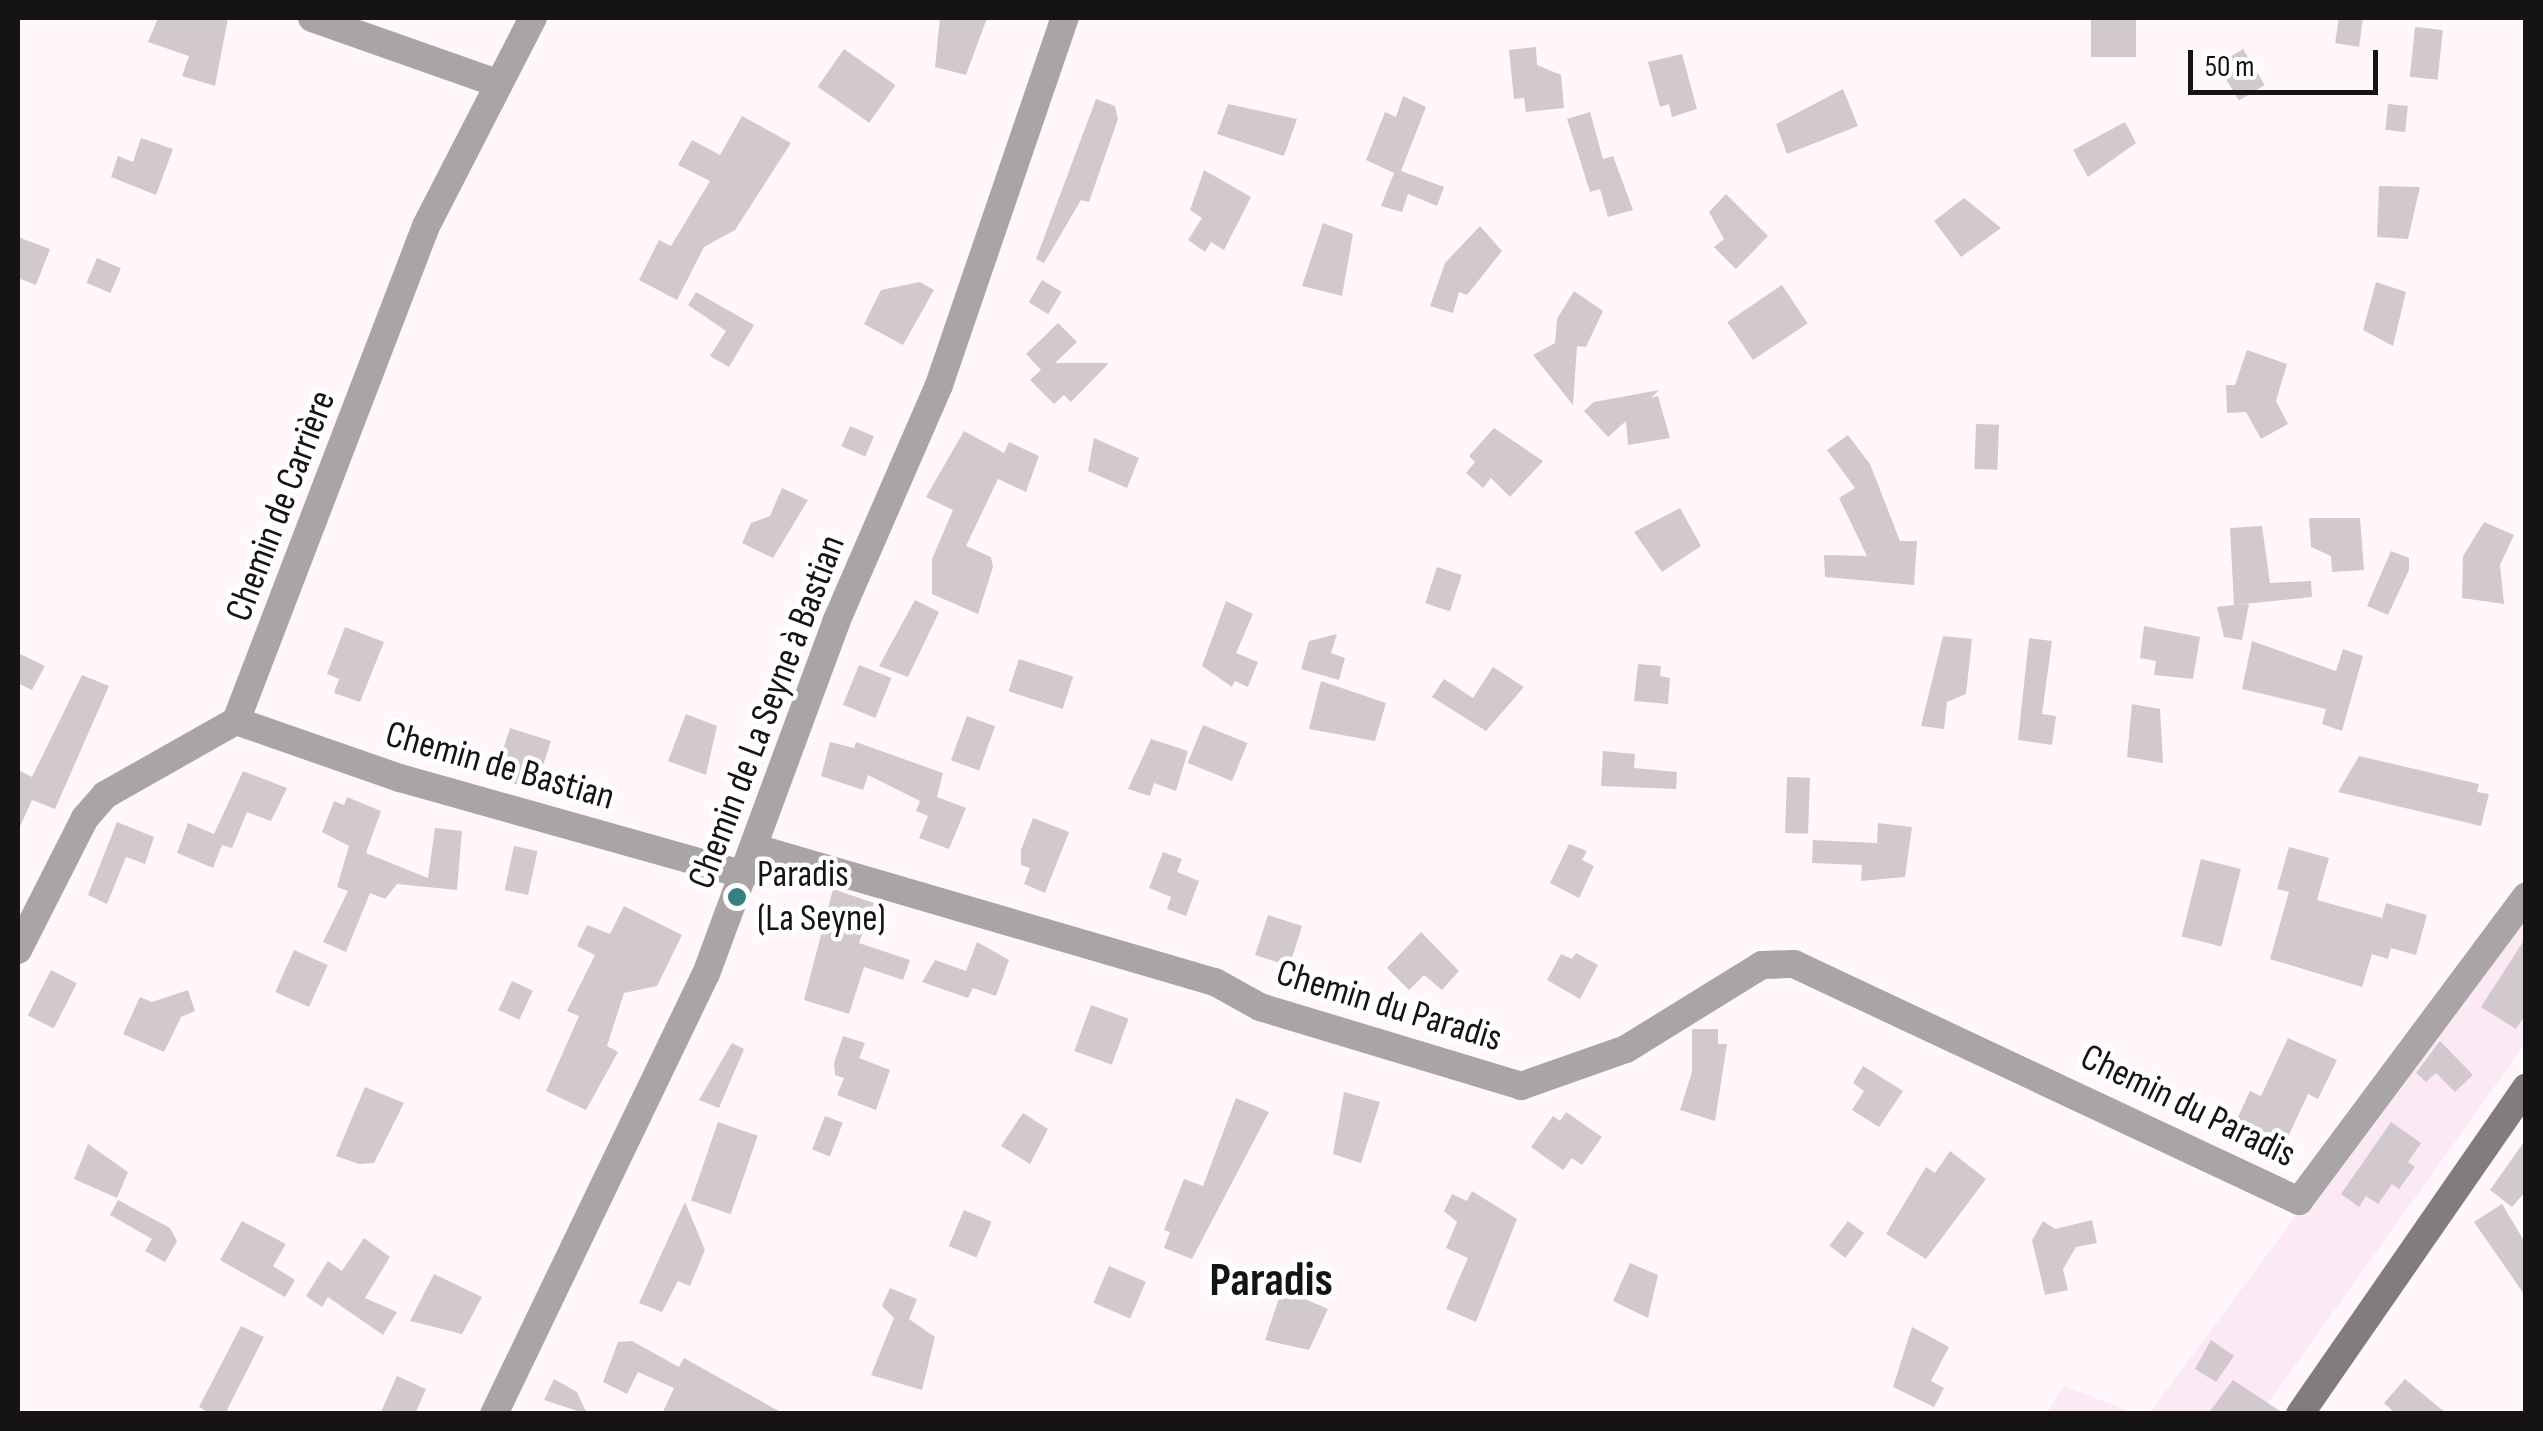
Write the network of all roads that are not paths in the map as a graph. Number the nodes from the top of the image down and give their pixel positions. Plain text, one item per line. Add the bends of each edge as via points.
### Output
1 (312, 18) edge
2 (533, 18) edge
3 (1065, 18) edge
4 (499, 84) junction
5 (236, 721) junction
6 (756, 848) junction
7 (746, 876) junction
8 (2526, 896) edge
9 (18, 950) edge
10 (2526, 1088) edge
11 (494, 1414) edge
12 (2300, 1414) edge

1 - 4 street
2 - 4 street, Chemin de Carrière
3 - 6 street, Chemin de La Seyne à Bastian via 939,385 836,622
4 - 5 street, Chemin de Carrière via 426,226
5 - 7 street, Chemin de Bastian via 400,778
5 - 9 street via 105,795 84,818
6 - 7 street, Chemin de La Seyne à Bastian
6 - 8 street, Chemin du Paradis via 1215,982 1260,1007 1522,1086 1626,1049 1762,964 1794,964 2299,1201
7 - 11 street, Chemin de La Seyne à Bastian via 656,1090
10 - 12 main road

